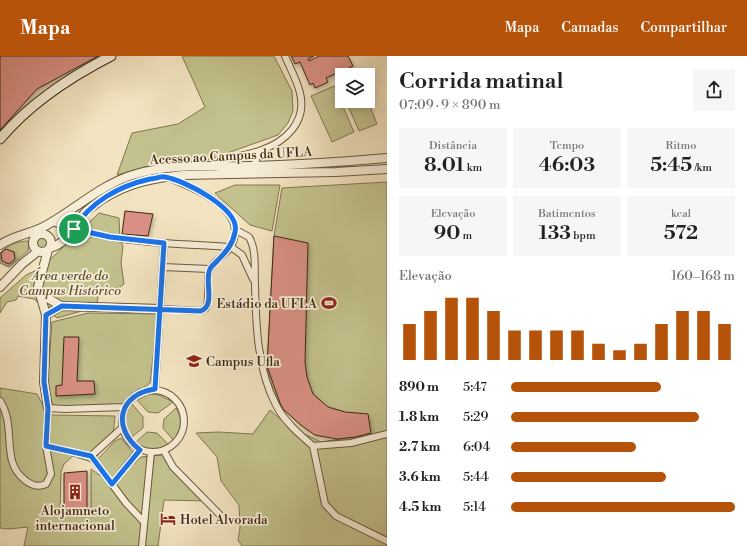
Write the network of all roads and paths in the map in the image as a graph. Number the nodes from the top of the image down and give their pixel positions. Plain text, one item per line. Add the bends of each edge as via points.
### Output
1 (111, 56) edge
2 (285, 56) edge
3 (0, 139) edge
4 (259, 151) junction
5 (387, 158) edge
6 (254, 166) junction
7 (210, 167) junction
8 (387, 170) edge
9 (164, 177) junction
10 (52, 222) junction
11 (74, 229) junction
12 (236, 230) junction
13 (40, 232) junction
14 (164, 243) junction
15 (0, 245) edge
16 (231, 247) junction
17 (49, 249) junction
18 (37, 252) junction
19 (163, 267) junction
20 (209, 269) junction
21 (254, 285) junction
22 (0, 287) edge
23 (39, 293) junction
24 (62, 306) junction
25 (161, 309) junction
26 (46, 315) junction
27 (155, 389) junction
28 (0, 401) edge
29 (125, 407) junction
30 (48, 408) junction
31 (123, 427) junction
32 (387, 434) edge
33 (46, 446) junction
34 (313, 446) junction
35 (140, 450) junction
36 (164, 451) junction
37 (151, 452) junction
38 (91, 456) junction
39 (112, 484) junction
40 (224, 519) dead end
41 (143, 521) junction
42 (387, 541) edge
43 (142, 546) edge

1 - 3 main road via 52,92 8,129
2 - 4 street via 300,91 299,121 283,140
4 - 6 street
4 - 7 street via 235,156
5 - 6 street, Acesso ao Campus da UFLA
6 - 7 street, Acesso ao Campus da UFLA
7 - 10 street, Acesso ao Campus da UFLA via 153,170 136,174 104,188
8 - 9 street, Acesso ao Campus da UFLA
9 - 11 street, Acesso ao Campus da UFLA via 133,183 118,189 82,215
9 - 12 street via 214,200 232,220
10 - 11 street
10 - 13 street, Acesso ao Campus da UFLA
11 - 14 street via 110,237
11 - 17 street, Acesso ao Campus da UFLA via 66,240
12 - 16 street
12 - 21 street via 249,237 251,242 255,262
13 - 15 street, Acesso ao Campus da UFLA via 9,239
13 - 17 street via 49,237
13 - 18 street via 32,240
14 - 16 street
14 - 19 street
16 - 20 street
16 - 21 street via 242,254
17 - 18 street
17 - 23 street via 39,280
18 - 22 street
19 - 20 street
19 - 25 street
20 - 25 street via 206,308 201,311
21 - 34 street via 264,375 283,416
23 - 24 street
23 - 26 street
24 - 25 street
24 - 26 street
25 - 27 street
26 - 30 street via 44,382
27 - 29 street via 143,391 132,397
27 - 36 street via 167,392 184,410 185,423 182,435 175,444
28 - 33 street via 7,415 12,463 29,484 46,484 51,474
29 - 30 street
29 - 31 street
30 - 33 street
31 - 35 street via 130,442
31 - 38 street
32 - 34 street via 351,443
33 - 38 street
34 - 42 street via 325,504 336,516
35 - 37 street
35 - 39 street
36 - 37 street
36 - 40 street via 173,467
37 - 41 street
38 - 39 street
39 - 41 street
41 - 43 street

